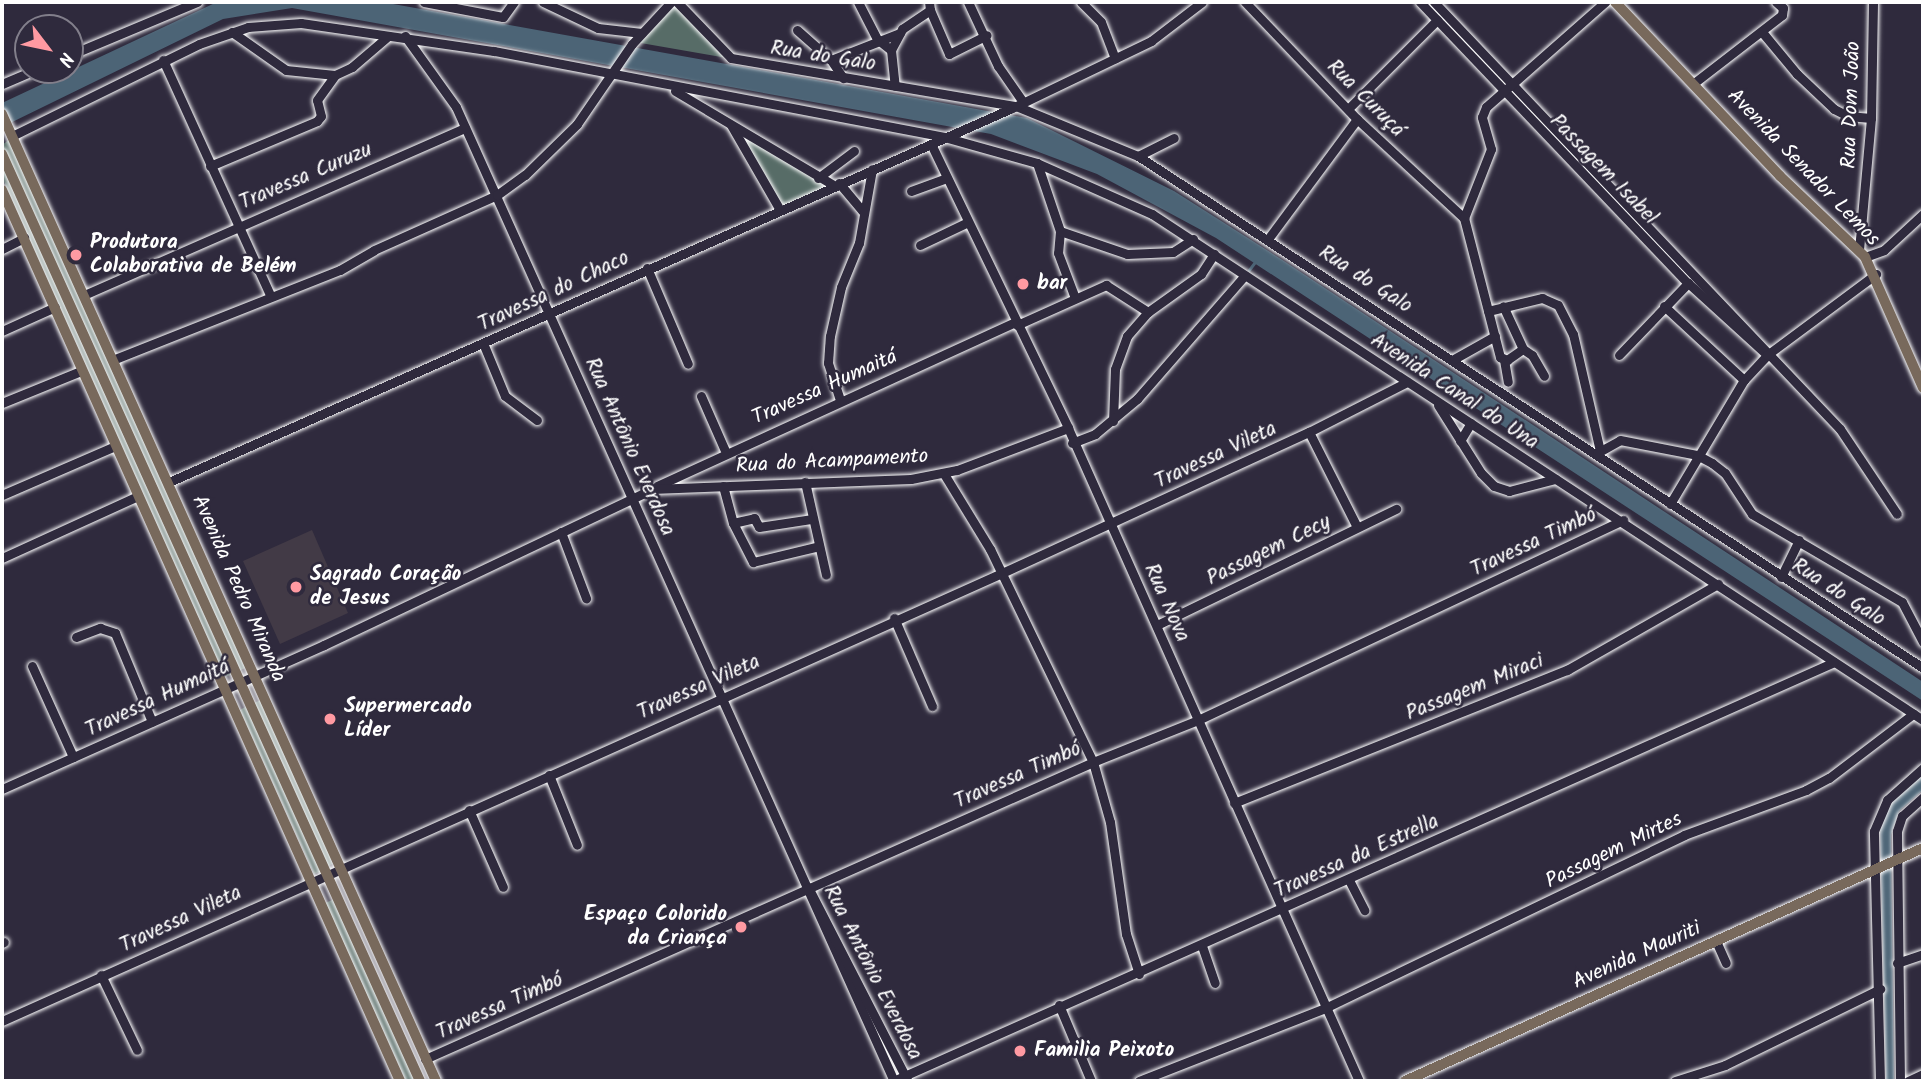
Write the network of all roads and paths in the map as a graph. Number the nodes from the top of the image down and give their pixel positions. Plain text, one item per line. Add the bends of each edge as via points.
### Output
1 (197, 2) edge
2 (424, 2) edge
3 (514, 2) edge
4 (543, 2) edge
5 (671, 2) edge
6 (677, 2) edge
7 (858, 2) edge
8 (968, 2) edge
9 (1081, 2) edge
10 (1202, 2) edge
11 (1245, 2) edge
12 (1420, 2) edge
13 (1434, 2) edge
14 (1605, 2) edge
15 (1615, 2) edge
16 (1776, 2) edge
17 (1873, 2) edge
18 (929, 6) edge
19 (1437, 20) junction
20 (797, 30) dead end
21 (232, 32) junction
22 (1762, 32) junction
23 (642, 33) junction
24 (900, 33) junction
25 (405, 36) junction
26 (986, 36) junction
27 (387, 37) junction
28 (877, 39) junction
29 (84, 49) edge
30 (891, 50) junction
31 (1115, 58) junction
32 (163, 60) junction
33 (831, 60) junction
34 (614, 73) junction
35 (335, 75) junction
36 (843, 78) junction
37 (1694, 83) junction
38 (668, 86) junction
39 (895, 86) junction
40 (1509, 91) junction
41 (1016, 105) junction
42 (1348, 109) junction
43 (2, 114) edge
44 (1871, 118) junction
45 (1357, 119) junction
46 (730, 123) junction
47 (465, 128) junction
48 (12, 134) junction
49 (949, 136) junction
50 (1174, 138) dead end
51 (931, 144) junction
52 (854, 151) dead end
53 (2, 154) edge
54 (1138, 156) junction
55 (1037, 163) junction
56 (210, 166) junction
57 (873, 169) junction
58 (818, 178) junction
59 (947, 178) junction
60 (836, 184) junction
61 (2, 190) edge
62 (911, 191) dead end
63 (497, 195) junction
64 (779, 208) junction
65 (864, 213) junction
66 (1923, 214) edge
67 (1464, 218) junction
68 (968, 222) junction
69 (238, 226) junction
70 (1060, 231) junction
71 (24, 238) junction
72 (1193, 239) junction
73 (1268, 239) junction
74 (920, 245) dead end
75 (2, 249) edge
76 (1214, 254) junction
77 (1862, 254) junction
78 (647, 268) junction
79 (1876, 274) junction
80 (1245, 275) junction
81 (1688, 283) junction
82 (84, 295) junction
83 (270, 295) junction
84 (1075, 298) junction
85 (1503, 306) junction
86 (1664, 306) junction
87 (55, 307) junction
88 (1488, 311) junction
89 (550, 312) junction
90 (1148, 312) junction
91 (1016, 324) junction
92 (2, 331) edge
93 (1495, 336) junction
94 (484, 343) junction
95 (1523, 349) junction
96 (1619, 355) dead end
97 (1767, 355) junction
98 (115, 359) junction
99 (1454, 359) junction
100 (1503, 359) junction
101 (688, 364) dead end
102 (81, 371) junction
103 (1545, 376) dead end
104 (1744, 380) junction
105 (1407, 382) junction
106 (1508, 382) dead end
107 (1923, 388) edge
108 (701, 396) dead end
109 (840, 400) junction
110 (1437, 402) junction
111 (2, 404) edge
112 (537, 420) dead end
113 (1113, 421) junction
114 (1471, 423) junction
115 (1068, 428) junction
116 (1309, 432) junction
117 (1460, 442) junction
118 (1072, 443) junction
119 (115, 446) junction
120 (1598, 452) junction
121 (726, 453) junction
122 (1697, 455) junction
123 (944, 474) junction
124 (1555, 479) junction
125 (169, 482) junction
126 (806, 482) junction
127 (723, 486) junction
128 (652, 489) junction
129 (2, 495) edge
130 (138, 496) junction
131 (633, 498) junction
132 (1670, 504) junction
133 (1396, 509) dead end
134 (1897, 514) dead end
135 (812, 519) junction
136 (1623, 520) junction
137 (733, 523) junction
138 (1111, 524) junction
139 (1357, 527) junction
140 (561, 532) junction
141 (1799, 540) junction
142 (819, 546) junction
143 (2, 558) edge
144 (1002, 573) junction
145 (826, 575) dead end
146 (1781, 577) junction
147 (1718, 584) junction
148 (586, 598) dead end
149 (894, 618) junction
150 (1157, 625) junction
151 (76, 637) dead end
152 (1923, 642) edge
153 (1834, 662) junction
154 (32, 666) dead end
155 (1923, 668) edge
156 (256, 675) junction
157 (239, 682) junction
158 (225, 690) junction
159 (721, 698) junction
160 (932, 706) dead end
161 (1913, 714) junction
162 (1198, 720) junction
163 (1923, 720) edge
164 (152, 722) junction
165 (73, 757) junction
166 (1093, 762) junction
167 (1923, 768) edge
168 (549, 775) junction
169 (2, 789) edge
170 (1923, 797) edge
171 (1234, 803) junction
172 (470, 810) junction
173 (578, 845) dead end
174 (1923, 848) edge
175 (1888, 864) junction
176 (342, 867) junction
177 (326, 874) junction
178 (310, 880) junction
179 (1349, 880) junction
180 (503, 887) dead end
181 (806, 887) junction
182 (1364, 910) dead end
183 (1280, 911) junction
184 (1716, 941) junction
185 (1202, 946) junction
186 (1923, 954) edge
187 (1726, 963) dead end
188 (1897, 963) junction
189 (1139, 974) junction
190 (101, 975) junction
191 (1215, 983) dead end
192 (1880, 989) junction
193 (1059, 1005) junction
194 (1323, 1009) junction
195 (2, 1021) edge
196 (137, 1050) dead end
197 (425, 1059) junction
198 (1923, 1074) edge
199 (907, 1079) edge
200 (396, 1080) edge
201 (420, 1081) edge
202 (436, 1081) edge
203 (894, 1081) edge
204 (1091, 1081) edge
205 (1139, 1081) edge
206 (1359, 1081) edge
207 (1405, 1081) edge
208 (1675, 1081) edge
209 (1880, 1081) edge
210 (1900, 1081) edge
211 (1908, 1081) edge

1 - 29 street
2 - 3 street via 503,17
4 - 23 street via 598,28
5 - 23 street
6 - 36 street, Rua do Galo via 731,58
7 - 28 street
8 - 26 street
9 - 31 street via 1101,22
10 - 31 street, Travessa do Chaco via 1151,41
11 - 42 street, Rua Curuçá
12 - 19 street, Passagem Isabel
13 - 40 street, Passagem Isabel
14 - 40 street
15 - 37 main road, Avenida Senador Lemos
16 - 22 street via 1783,13
17 - 44 street, Rua Dom João
18 - 24 street
18 - 26 street via 949,54
19 - 40 street, Passagem Isabel
19 - 42 street
20 - 33 street
21 - 27 street via 301,23
21 - 32 street
21 - 35 street via 286,70
22 - 37 street
22 - 44 street via 1825,103 1844,115
23 - 34 street
24 - 28 street
24 - 30 street
25 - 27 street
25 - 34 street
25 - 47 street, Rua Antônio Everdosa via 450,94
26 - 41 street
27 - 35 street via 352,67
28 - 30 street
28 - 33 street
30 - 39 street
31 - 41 street, Travessa do Chaco
32 - 48 street
32 - 56 street
33 - 36 street
34 - 38 street
34 - 63 street via 556,147
35 - 56 street via 317,100 319,119
36 - 39 street, Rua do Galo
37 - 77 main road, Avenida Senador Lemos via 1780,176
38 - 46 street
38 - 49 street
39 - 41 street, Rua do Galo
40 - 67 street via 1486,107 1482,117 1491,149
40 - 81 street, Passagem Isabel
40 - 97 street, Passagem Isabel via 1760,342
41 - 49 street, Travessa do Chaco
41 - 54 street, Rua do Galo
42 - 45 street, Rua Curuçá
43 - 48 main road, Avenida Pedro Miranda
44 - 77 street, Rua Dom João
45 - 67 street, Rua Curuçá
45 - 73 street
46 - 58 street
46 - 64 street
47 - 63 street, Rua Antônio Everdosa
47 - 69 street, Travessa Curuzu
48 - 82 main road, Avenida Pedro Miranda
49 - 51 street, Travessa do Chaco
49 - 55 street, Avenida Canal do Una
50 - 54 street
51 - 57 street, Travessa do Chaco
51 - 59 street, Rua Nova
52 - 58 street
53 - 157 main road, Avenida Pedro Miranda
54 - 73 street, Rua do Galo
55 - 70 street
55 - 72 street, Avenida Canal do Una via 1148,211
56 - 69 street
57 - 60 street, Travessa do Chaco
57 - 65 street
58 - 60 street
59 - 62 street
59 - 68 street, Rua Nova
60 - 64 street, Travessa do Chaco
60 - 65 street
61 - 71 main road
63 - 83 street via 340,270
63 - 89 street, Rua Antônio Everdosa
64 - 78 street, Travessa do Chaco
65 - 109 street via 830,336 828,363
66 - 77 street via 1884,250
67 - 88 street
68 - 74 street
68 - 91 street, Rua Nova
69 - 82 street, Travessa Curuzu
69 - 83 street
70 - 72 street via 1127,254 1173,252
70 - 84 street via 1058,253
71 - 75 street
71 - 87 main road
72 - 76 street, Avenida Canal do Una
73 - 99 street, Rua do Galo
76 - 80 street, Avenida Canal do Una
76 - 90 street via 1201,274
77 - 79 main road, Avenida Senador Lemos
78 - 89 street, Travessa do Chaco
78 - 101 street
79 - 97 street
79 - 107 main road, Avenida Senador Lemos
80 - 105 street, Avenida Canal do Una
80 - 113 street
81 - 86 street
81 - 97 street, Passagem Isabel
82 - 98 main road, Avenida Pedro Miranda
83 - 98 street
84 - 90 street, Travessa Humaitá via 1111,286
84 - 91 street, Travessa Humaitá
85 - 88 street
85 - 95 street
85 - 120 street via 1542,298 1558,305 1573,334
86 - 96 street
86 - 104 street
87 - 92 street
87 - 102 main road
88 - 93 street
89 - 94 street, Travessa do Chaco
89 - 131 street, Rua Antônio Everdosa
90 - 113 street via 1130,332 1117,358 1110,406
91 - 109 street, Travessa Humaitá
91 - 115 street, Rua Nova
93 - 99 street
93 - 100 street
94 - 112 street via 505,396
94 - 125 street, Travessa do Chaco
95 - 100 street
95 - 103 street
97 - 104 street
97 - 134 street, Passagem Isabel via 1840,429
98 - 125 main road, Avenida Pedro Miranda
99 - 120 street, Rua do Galo
100 - 106 street
102 - 111 street
102 - 119 main road
104 - 122 street
105 - 110 street, Avenida Canal do Una
105 - 116 street, Travessa Vileta
108 - 121 street
109 - 121 street, Travessa Humaitá
110 - 114 street, Avenida Canal do Una
110 - 117 street
113 - 118 street
114 - 117 street
114 - 124 street, Avenida Canal do Una
115 - 118 street, Rua Nova
115 - 123 street, Rua do Acampamento
116 - 138 street, Travessa Vileta
116 - 139 street
117 - 124 street via 1481,473 1502,489
118 - 138 street, Rua Nova
119 - 129 street
119 - 130 main road
120 - 122 street via 1620,440
120 - 132 street, Rua do Galo
121 - 128 street, Travessa Humaitá
122 - 132 street
122 - 141 street via 1725,473 1752,514
123 - 126 street, Rua do Acampamento via 891,481
123 - 144 street
124 - 136 street, Avenida Canal do Una
125 - 156 main road, Avenida Pedro Miranda
126 - 127 street, Rua do Acampamento
126 - 135 street
127 - 128 street, Rua do Acampamento
127 - 137 street
128 - 131 street, Rua do Acampamento
130 - 143 street
130 - 158 main road
131 - 140 street, Travessa Humaitá
131 - 159 street, Rua Antônio Everdosa
132 - 146 street, Rua do Galo
133 - 139 street, Passagem Cecy
135 - 137 street via 759,527 754,518
135 - 142 street
136 - 147 street, Avenida Canal do Una
136 - 162 street, Travessa Timbó
137 - 142 street via 753,562
138 - 144 street, Travessa Vileta
138 - 150 street, Rua Nova
139 - 150 street, Passagem Cecy
140 - 148 street
140 - 156 street, Travessa Humaitá
141 - 146 street
141 - 152 street via 1902,602
142 - 145 street
144 - 149 street, Travessa Vileta
144 - 166 street
146 - 155 street, Rua do Galo
147 - 153 street, Avenida Canal do Una
147 - 171 street, Passagem Miraci via 1567,670
149 - 159 street, Travessa Vileta
149 - 160 street
150 - 162 street, Rua Nova
151 - 164 street via 100,628 115,633
153 - 161 street, Avenida Canal do Una
153 - 179 street, Travessa da Estrella
154 - 165 street
156 - 157 street, Travessa Humaitá
156 - 176 main road, Avenida Pedro Miranda
157 - 158 street, Travessa Humaitá
157 - 177 main road, Avenida Pedro Miranda
158 - 164 street, Travessa Humaitá
158 - 178 main road
159 - 168 street, Travessa Vileta
159 - 181 street, Rua Antônio Everdosa
161 - 163 street, Avenida Canal do Una
161 - 194 street, Passagem Mirtes via 1829,778 1684,835
162 - 166 street, Travessa Timbó
162 - 171 street, Rua Nova
164 - 165 street, Travessa Humaitá
165 - 169 street, Travessa Humaitá
166 - 181 street, Travessa Timbó
166 - 189 street via 1110,822 1126,934
167 - 175 street via 1878,814
168 - 172 street, Travessa Vileta
168 - 173 street
170 - 175 street via 1899,822
171 - 183 street, Rua Nova
172 - 176 street, Travessa Vileta
172 - 180 street
174 - 175 main road, Avenida Mauriti
175 - 184 main road, Avenida Mauriti
175 - 188 street
175 - 192 street
176 - 177 street, Travessa Vileta
176 - 197 main road, Avenida Pedro Miranda
177 - 178 street, Travessa Vileta
177 - 201 main road, Avenida Pedro Miranda
178 - 190 street, Travessa Vileta
178 - 200 main road
179 - 182 street
179 - 183 street, Travessa da Estrella
181 - 197 street, Travessa Timbó
181 - 199 street, Rua Antônio Everdosa
181 - 203 street, Rua Antônio Everdosa
183 - 185 street, Travessa da Estrella
183 - 194 street, Rua Nova
184 - 187 street
184 - 207 main road, Avenida Mauriti
185 - 189 street, Travessa da Estrella
185 - 191 street
186 - 188 street
188 - 210 street
189 - 193 street, Travessa da Estrella
190 - 195 street, Travessa Vileta
190 - 196 street
192 - 208 street via 1725,1065
192 - 209 street
193 - 199 street, Travessa da Estrella
193 - 204 street
194 - 205 street, Passagem Mirtes
194 - 206 street, Rua Nova
197 - 202 main road, Avenida Pedro Miranda
198 - 211 street
199 - 203 street, Travessa da Estrella

